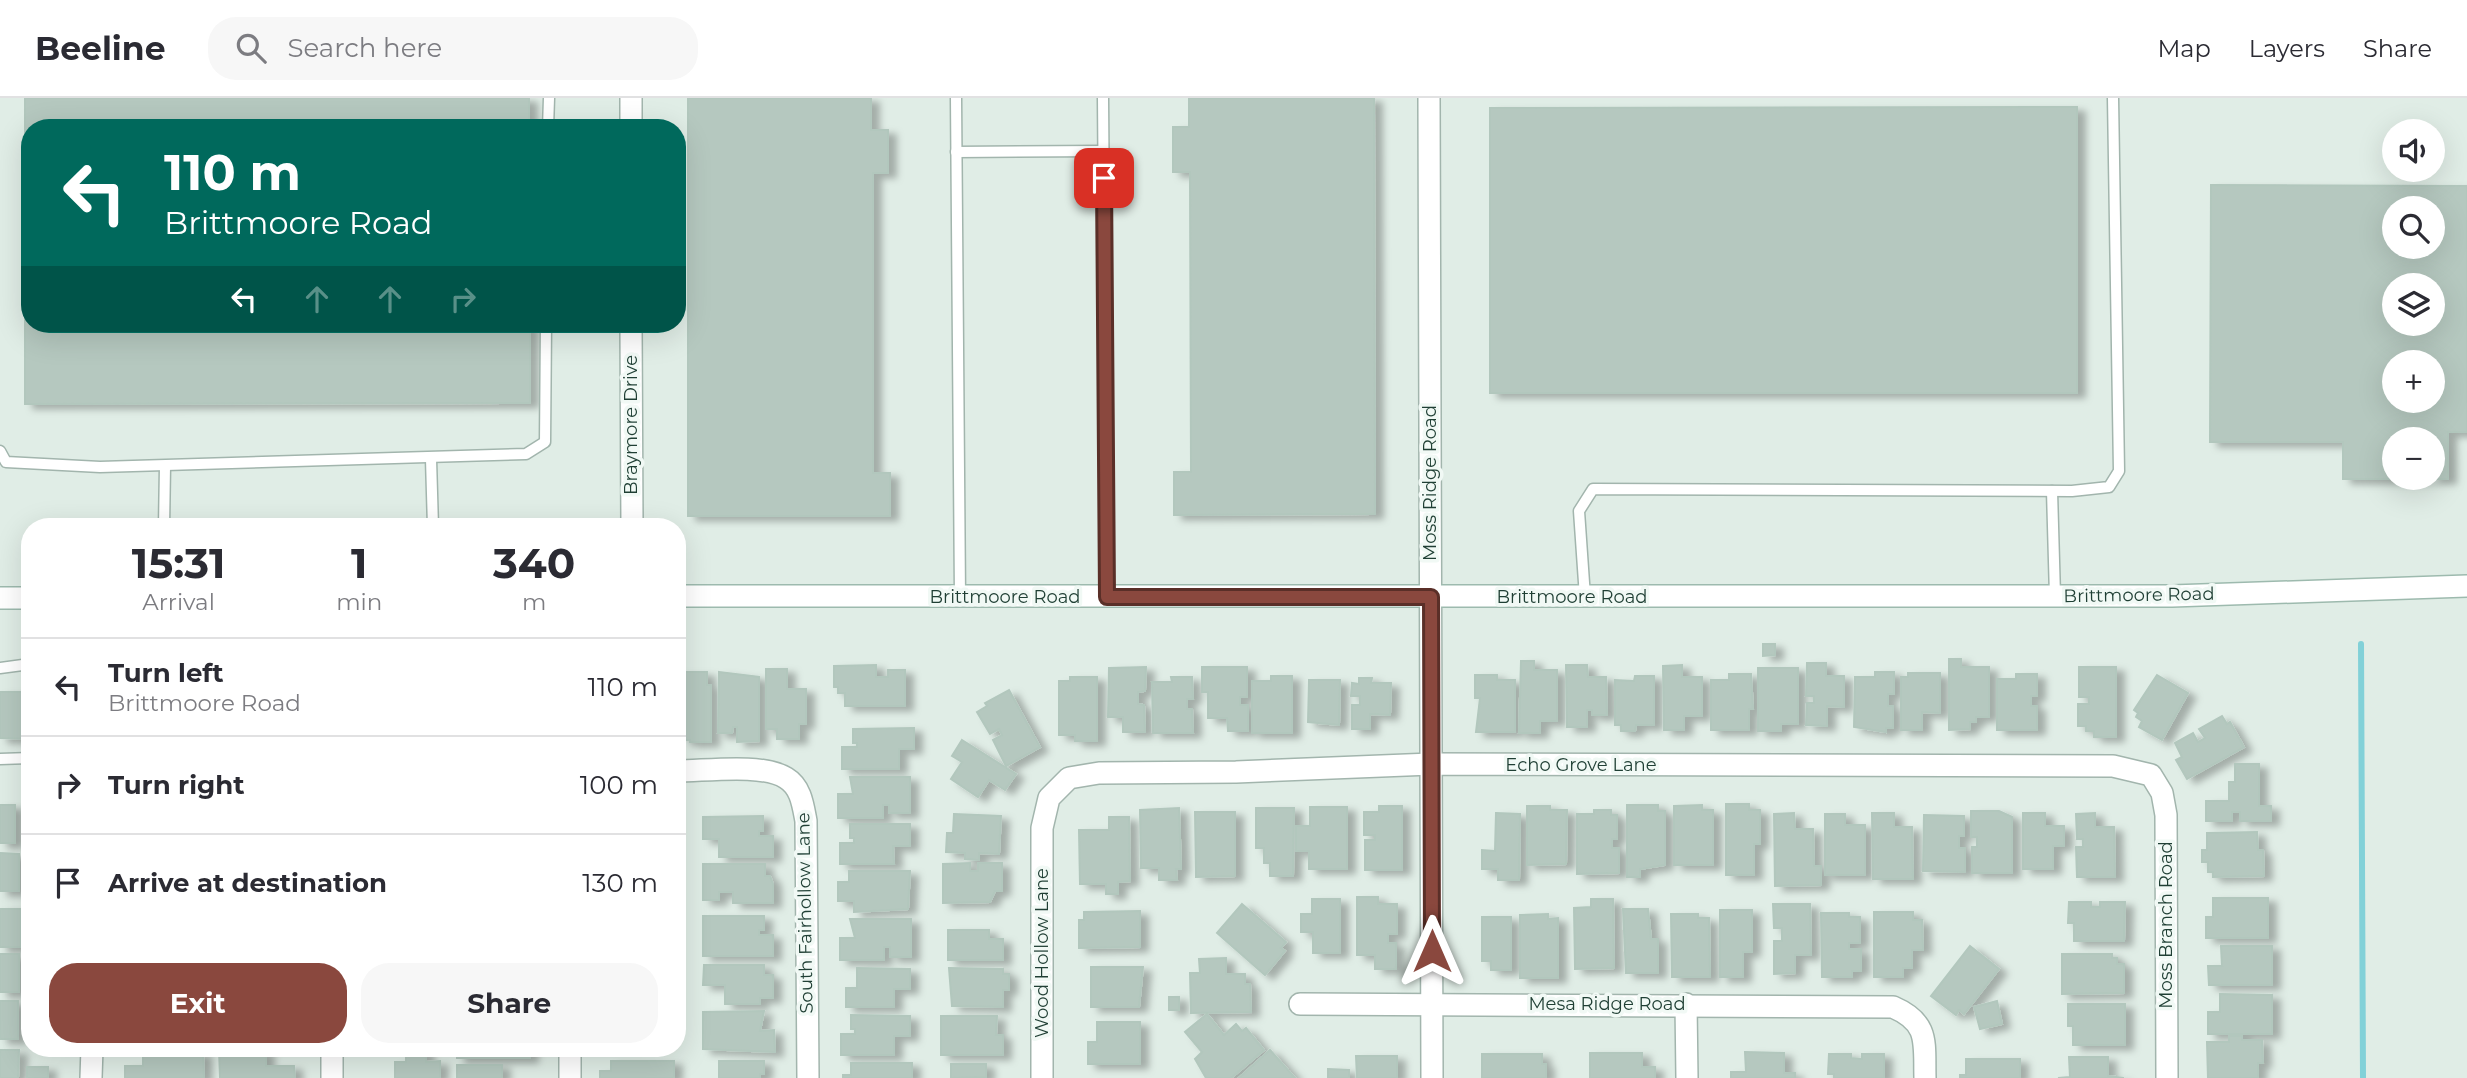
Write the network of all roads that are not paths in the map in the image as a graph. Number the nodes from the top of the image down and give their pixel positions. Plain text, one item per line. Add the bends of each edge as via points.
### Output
1 (549, 98) edge
2 (631, 98) edge
3 (956, 98) edge
4 (1103, 98) edge
5 (1429, 98) edge
6 (2113, 98) edge
7 (548, 119) edge
8 (631, 119) edge
9 (1104, 151) junction
10 (956, 152) junction
11 (546, 333) edge
12 (631, 333) edge
13 (0, 452) edge
14 (431, 459) junction
15 (165, 466) junction
16 (2052, 491) junction
17 (164, 518) edge
18 (433, 518) edge
19 (632, 518) edge
20 (2467, 586) edge
21 (686, 596) edge
22 (2055, 596) junction
23 (960, 597) junction
24 (1107, 597) junction
25 (1431, 597) junction
26 (1585, 597) junction
27 (0, 598) edge
28 (21, 598) edge
29 (21, 665) edge
30 (0, 668) edge
31 (21, 758) edge
32 (0, 759) edge
33 (1431, 764) junction
34 (686, 771) edge
35 (2151, 775) joint
36 (1042, 828) joint
37 (1300, 1004) dead end
38 (1686, 1004) junction
39 (1432, 1005) junction
40 (92, 1057) edge
41 (332, 1057) edge
42 (570, 1057) edge
43 (91, 1078) edge
44 (331, 1078) edge
45 (570, 1078) edge
46 (808, 1078) edge
47 (1042, 1078) edge
48 (1432, 1078) edge
49 (1687, 1078) edge
50 (1925, 1078) edge
51 (2167, 1078) edge

1 - 7 lane
2 - 8 street
3 - 10 lane
4 - 9 lane
5 - 25 street, Moss Ridge Road
6 - 16 lane via 2119,471 2109,487
9 - 10 lane
9 - 24 lane
10 - 23 lane
11 - 14 lane via 545,442 526,454
12 - 19 street, Braymore Drive
13 - 15 lane via 6,462
14 - 15 lane
14 - 18 lane
15 - 17 lane
16 - 22 lane
16 - 26 lane via 1593,489 1579,511
20 - 22 street, Brittmoore Road
21 - 23 street, Brittmoore Road
22 - 26 street, Brittmoore Road
23 - 24 street, Brittmoore Road
24 - 25 street, Brittmoore Road
25 - 26 street, Brittmoore Road
25 - 33 street, Moss Ridge Road
27 - 28 street
29 - 30 lane
31 - 32 lane
33 - 35 street, Echo Grove Lane via 2113,766
33 - 36 street, Echo Grove Lane via 1099,773 1069,778 1049,798
33 - 39 street, Moss Ridge Road
34 - 46 street, South Fairhollow Lane via 769,771 788,779 802,797
35 - 51 street, Moss Branch Road via 2162,793 2166,815
36 - 47 street, Wood Hollow Lane
37 - 39 street, Mesa Ridge Road
38 - 39 street, Mesa Ridge Road
38 - 49 street
38 - 50 street, Mesa Ridge Road via 1893,1007 1912,1015 1924,1034
39 - 48 street, Moss Ridge Road
40 - 43 street
41 - 44 street
42 - 45 street

